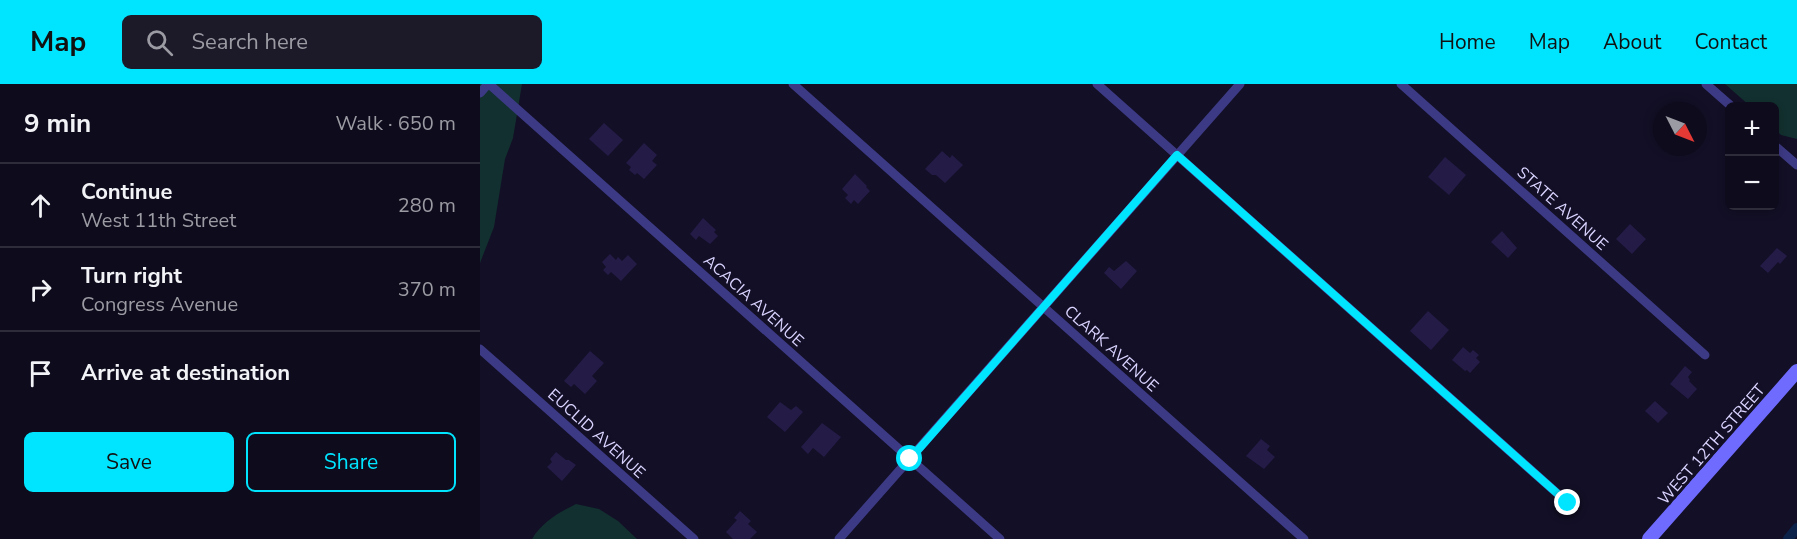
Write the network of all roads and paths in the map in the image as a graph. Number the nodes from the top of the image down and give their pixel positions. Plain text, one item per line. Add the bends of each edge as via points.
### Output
1 (488, 84) edge
2 (793, 84) edge
3 (1097, 84) edge
4 (1240, 84) edge
5 (1401, 84) edge
6 (1706, 84) edge
7 (480, 93) edge
8 (1726, 102) edge
9 (1779, 149) edge
10 (1177, 155) junction
11 (1797, 165) edge
12 (1044, 307) junction
13 (480, 349) edge
14 (1706, 354) dead end
15 (1797, 371) edge
16 (910, 459) junction
17 (1568, 503) dead end
18 (694, 539) edge
19 (839, 539) edge
20 (1000, 539) edge
21 (1304, 539) edge
22 (1649, 539) edge

1 - 7 street
1 - 16 street, ACACIA AVENUE
2 - 12 street, CLARK AVENUE
3 - 10 street
4 - 10 street
5 - 14 street, STATE AVENUE
6 - 8 street
9 - 11 street
10 - 12 street
10 - 17 street
12 - 16 street
12 - 21 street, CLARK AVENUE
13 - 18 street, EUCLID AVENUE
15 - 22 street, WEST 12TH STREET
16 - 19 street
16 - 20 street, ACACIA AVENUE

